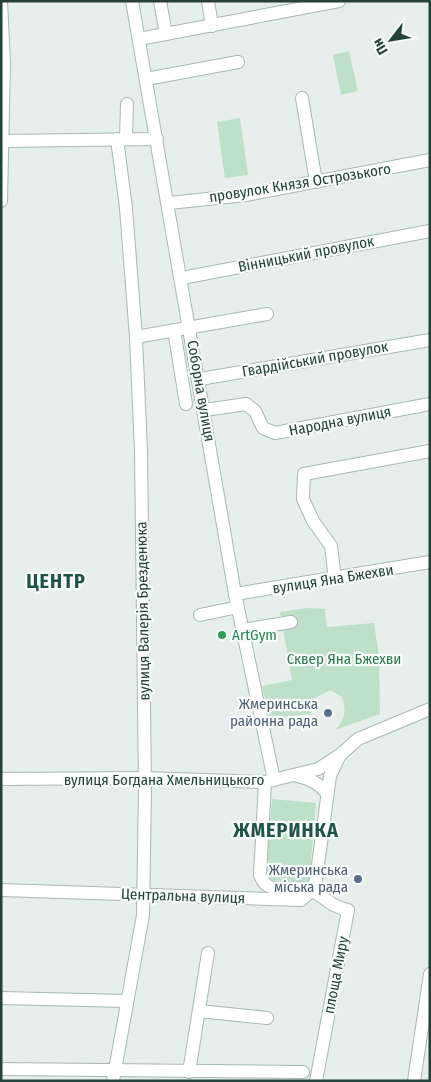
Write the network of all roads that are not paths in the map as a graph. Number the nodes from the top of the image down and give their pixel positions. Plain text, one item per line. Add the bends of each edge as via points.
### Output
1 (1, 1) edge
2 (132, 1) edge
3 (160, 1) edge
4 (208, 1) edge
5 (339, 1) edge
6 (212, 26) junction
7 (166, 34) junction
8 (139, 39) junction
9 (238, 62) dead end
10 (146, 79) junction
11 (302, 98) dead end
12 (127, 104) dead end
13 (122, 139) junction
14 (157, 139) junction
15 (1, 141) edge
16 (430, 160) edge
17 (316, 182) junction
18 (1, 201) edge
19 (169, 203) junction
20 (430, 231) edge
21 (182, 278) junction
22 (267, 314) dead end
23 (190, 327) junction
24 (174, 330) junction
25 (136, 337) junction
26 (430, 340) edge
27 (200, 379) junction
28 (186, 404) dead end
29 (430, 404) edge
30 (205, 410) junction
31 (430, 451) edge
32 (430, 562) edge
33 (335, 579) junction
34 (235, 594) junction
35 (238, 608) junction
36 (200, 615) dead end
37 (291, 622) dead end
38 (243, 630) junction
39 (430, 709) edge
40 (340, 755) junction
41 (297, 776) junction
42 (145, 778) junction
43 (1, 779) edge
44 (270, 781) junction
45 (327, 794) junction
46 (1, 890) edge
47 (312, 890) junction
48 (144, 894) junction
49 (208, 952) dead end
50 (430, 974) edge
51 (1, 998) edge
52 (127, 1000) junction
53 (199, 1011) junction
54 (267, 1018) dead end
55 (1, 1069) edge
56 (189, 1072) junction
57 (303, 1072) dead end
58 (114, 1076) edge
59 (316, 1081) edge
60 (414, 1081) edge

1 - 15 street via 4,62
2 - 8 street, Соборна вулиця
3 - 7 street
4 - 6 street
5 - 6 street
6 - 7 street
7 - 8 street
8 - 10 street, Соборна вулиця
9 - 10 street
10 - 14 street, Соборна вулиця
11 - 17 street
12 - 13 street, вулиця Валерія Брезденюка
13 - 14 street
13 - 15 street
13 - 25 street, вулиця Валерія Брезденюка
14 - 19 street, Соборна вулиця
15 - 18 street
16 - 17 street, провулок Князя Острозького
17 - 19 street, провулок Князя Острозького via 246,195
19 - 21 street, Соборна вулиця
20 - 21 street, Вінницький провулок
21 - 23 street, Соборна вулиця
22 - 23 street
23 - 24 street
23 - 27 street, Соборна вулиця
24 - 25 street
24 - 28 street
25 - 42 street, вулиця Валерія Брезденюка via 142,470
26 - 27 street, Гвардійський провулок
27 - 30 street, Соборна вулиця
29 - 30 street, Народна вулиця via 275,433 263,428 255,411 246,404
30 - 34 street, Соборна вулиця
31 - 33 street via 304,474 303,499 313,521 331,546
32 - 33 street, вулиця Яна Бжехви
33 - 34 street, вулиця Яна Бжехви
34 - 35 street, Соборна вулиця
35 - 36 street
35 - 38 street, Соборна вулиця
37 - 38 street
38 - 44 street, Соборна вулиця
39 - 40 street, вулиця Богдана Хмельницького via 358,739
40 - 41 street, вулиця Богдана Хмельницького via 318,769
40 - 45 street via 330,776
41 - 44 street, вулиця Богдана Хмельницького
41 - 45 street via 323,787
42 - 43 street, вулиця Богдана Хмельницького
42 - 44 street, вулиця Богдана Хмельницького
42 - 48 street, вулиця Валерія Брезденюка
44 - 47 street, Соборна вулиця via 260,875 263,883 270,888
45 - 47 street
46 - 48 street, Центральна вулиця
47 - 48 street, Центральна вулиця via 301,900
47 - 59 street, площа Миру via 324,901 348,910
48 - 52 street, вулиця Валерія Брезденюка
49 - 53 street
50 - 60 street
51 - 52 street
52 - 58 street, вулиця Валерія Брезденюка
53 - 54 street
53 - 56 street
55 - 58 street
56 - 57 street
56 - 58 street

